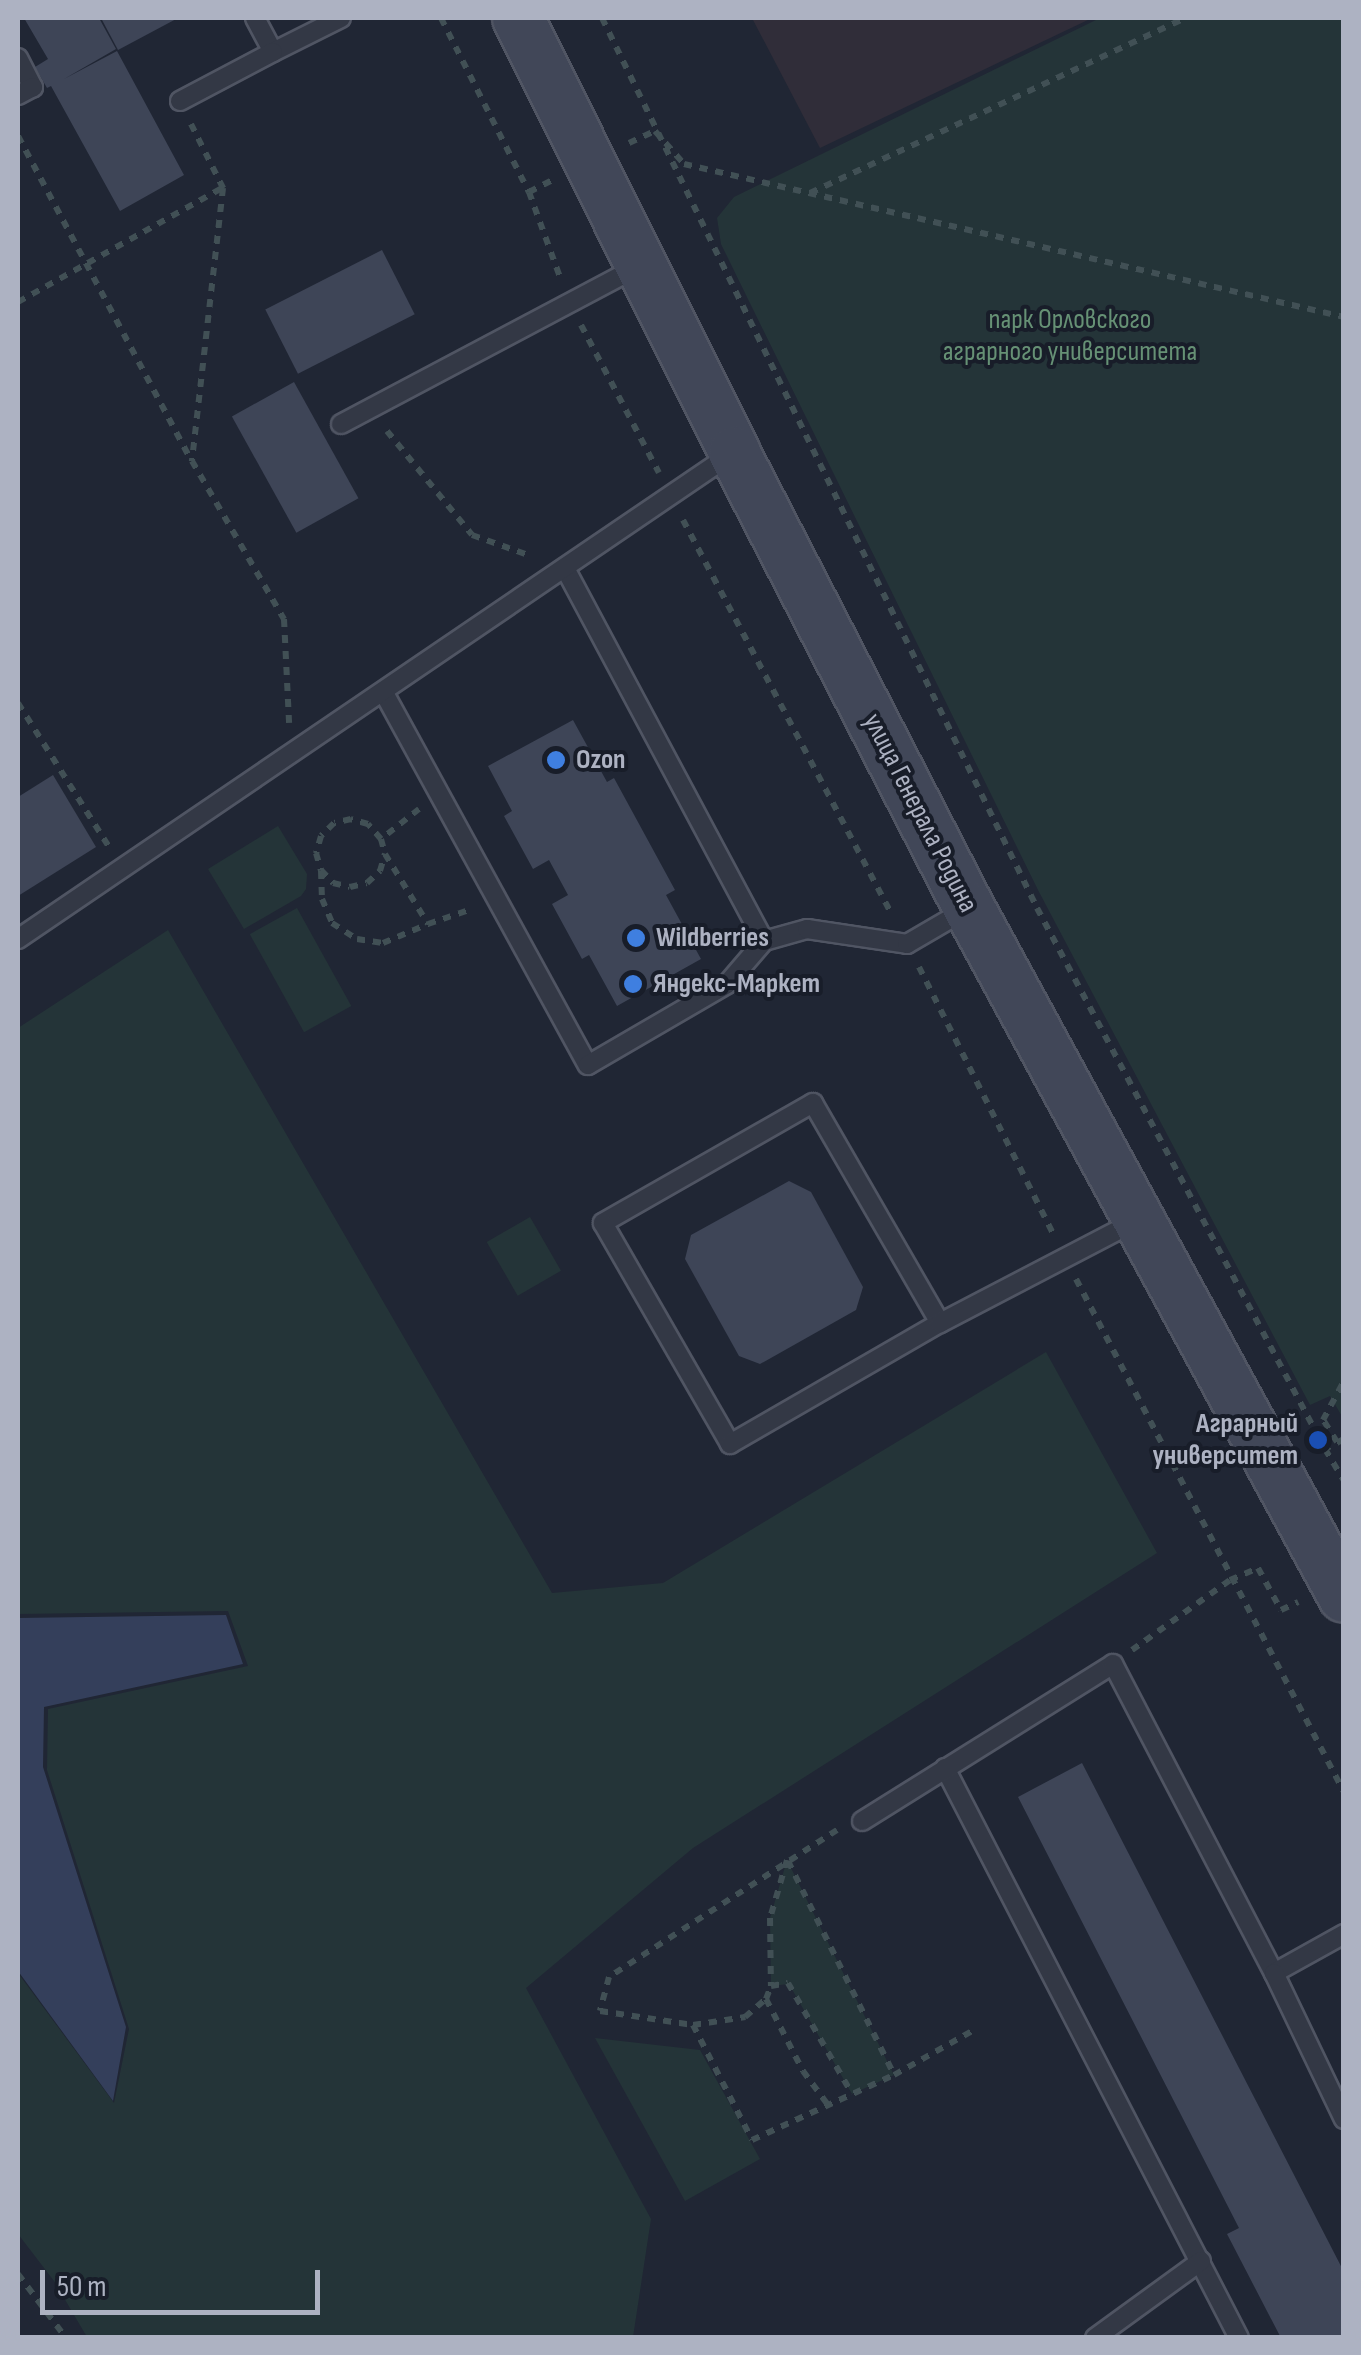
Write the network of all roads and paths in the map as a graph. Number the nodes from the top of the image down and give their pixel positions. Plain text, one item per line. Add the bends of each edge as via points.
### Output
1 (255, 18) edge
2 (341, 18) edge
3 (441, 18) edge
4 (518, 18) edge
5 (602, 18) edge
6 (1185, 18) edge
7 (272, 52) junction
8 (18, 58) edge
9 (18, 95) edge
10 (180, 101) joint
11 (655, 131) junction
12 (18, 136) edge
13 (223, 188) junction
14 (810, 193) junction
15 (86, 263) junction
16 (642, 264) junction
17 (18, 302) edge
18 (569, 302) junction
19 (1344, 318) edge
20 (368, 410) junction
21 (341, 424) dead end
22 (734, 452) junction
23 (192, 462) junction
24 (670, 494) junction
25 (565, 569) junction
26 (384, 693) junction
27 (18, 703) edge
28 (291, 755) junction
29 (440, 793) junction
30 (381, 839) junction
31 (385, 854) junction
32 (123, 869) junction
33 (321, 870) junction
34 (497, 900) junction
35 (969, 908) junction
36 (428, 924) junction
37 (18, 939) edge
38 (764, 941) junction
39 (907, 944) junction
40 (1136, 1221) junction
41 (1067, 1261) junction
42 (940, 1324) junction
43 (1344, 1381) edge
44 (1340, 1440) edge
45 (1325, 1450) junction
46 (1344, 1481) edge
47 (1230, 1580) junction
48 (1340, 1590) edge
49 (1112, 1664) junction
50 (945, 1768) junction
51 (1344, 1792) edge
52 (862, 1821) joint
53 (787, 1860) junction
54 (1344, 1934) edge
55 (1274, 1973) junction
56 (771, 1986) junction
57 (766, 1999) junction
58 (693, 2025) junction
59 (974, 2030) dead end
60 (894, 2075) junction
61 (852, 2094) junction
62 (828, 2105) junction
63 (1344, 2119) edge
64 (1201, 2261) junction
65 (18, 2274) edge
66 (66, 2338) edge
67 (1096, 2338) edge
68 (1239, 2338) edge

1 - 7 lane
2 - 7 lane
3 - 18 path via 528,192
4 - 16 main road, улица Генерала Родина
5 - 11 path
6 - 14 path
7 - 10 lane
8 - 9 lane via 33,87
10 - 13 path
11 - 14 path via 684,164
11 - 45 path via 1036,908
12 - 15 path
13 - 15 path
13 - 23 path
14 - 19 path
15 - 17 path
15 - 23 path
16 - 18 lane
16 - 22 main road, улица Генерала Родина
18 - 20 lane
18 - 24 path
20 - 21 lane
20 - 25 path via 472,534
22 - 24 lane
22 - 35 main road, улица Генерала Родина
23 - 28 path via 284,619
24 - 25 lane
24 - 39 path
25 - 26 lane
25 - 38 lane
26 - 28 lane
26 - 29 lane
27 - 32 path
28 - 32 lane
29 - 30 path
29 - 34 lane
30 - 31 path
30 - 33 path via 368,824 334,824 316,853
31 - 33 path via 368,884 333,883
31 - 36 path
32 - 37 lane
33 - 36 path via 332,923 357,939 382,943
34 - 36 path
34 - 38 lane via 588,1066 727,984
35 - 39 lane
35 - 40 main road, улица Генерала Родина
38 - 39 lane via 808,929
39 - 41 path
40 - 41 lane
40 - 48 main road, улица Генерала Родина
41 - 42 lane
41 - 47 path
42 - 42 lane via 730,1444 603,1223 813,1102
43 - 44 path via 1322,1420
44 - 45 path
45 - 46 path
47 - 48 path via 1258,1568 1281,1610
47 - 49 path
47 - 51 path
49 - 50 lane
49 - 55 lane
50 - 52 lane
50 - 64 lane
52 - 53 path via 826,1834
53 - 56 path via 770,1918
53 - 58 path via 609,1978 600,2011
53 - 60 path
54 - 55 lane
55 - 63 lane
56 - 57 path
56 - 61 path via 788,1983
57 - 58 path via 746,2017
57 - 62 path via 802,2071
58 - 62 path via 752,2140
59 - 60 path
60 - 61 path
61 - 62 path
64 - 67 lane
64 - 68 lane
65 - 66 path

